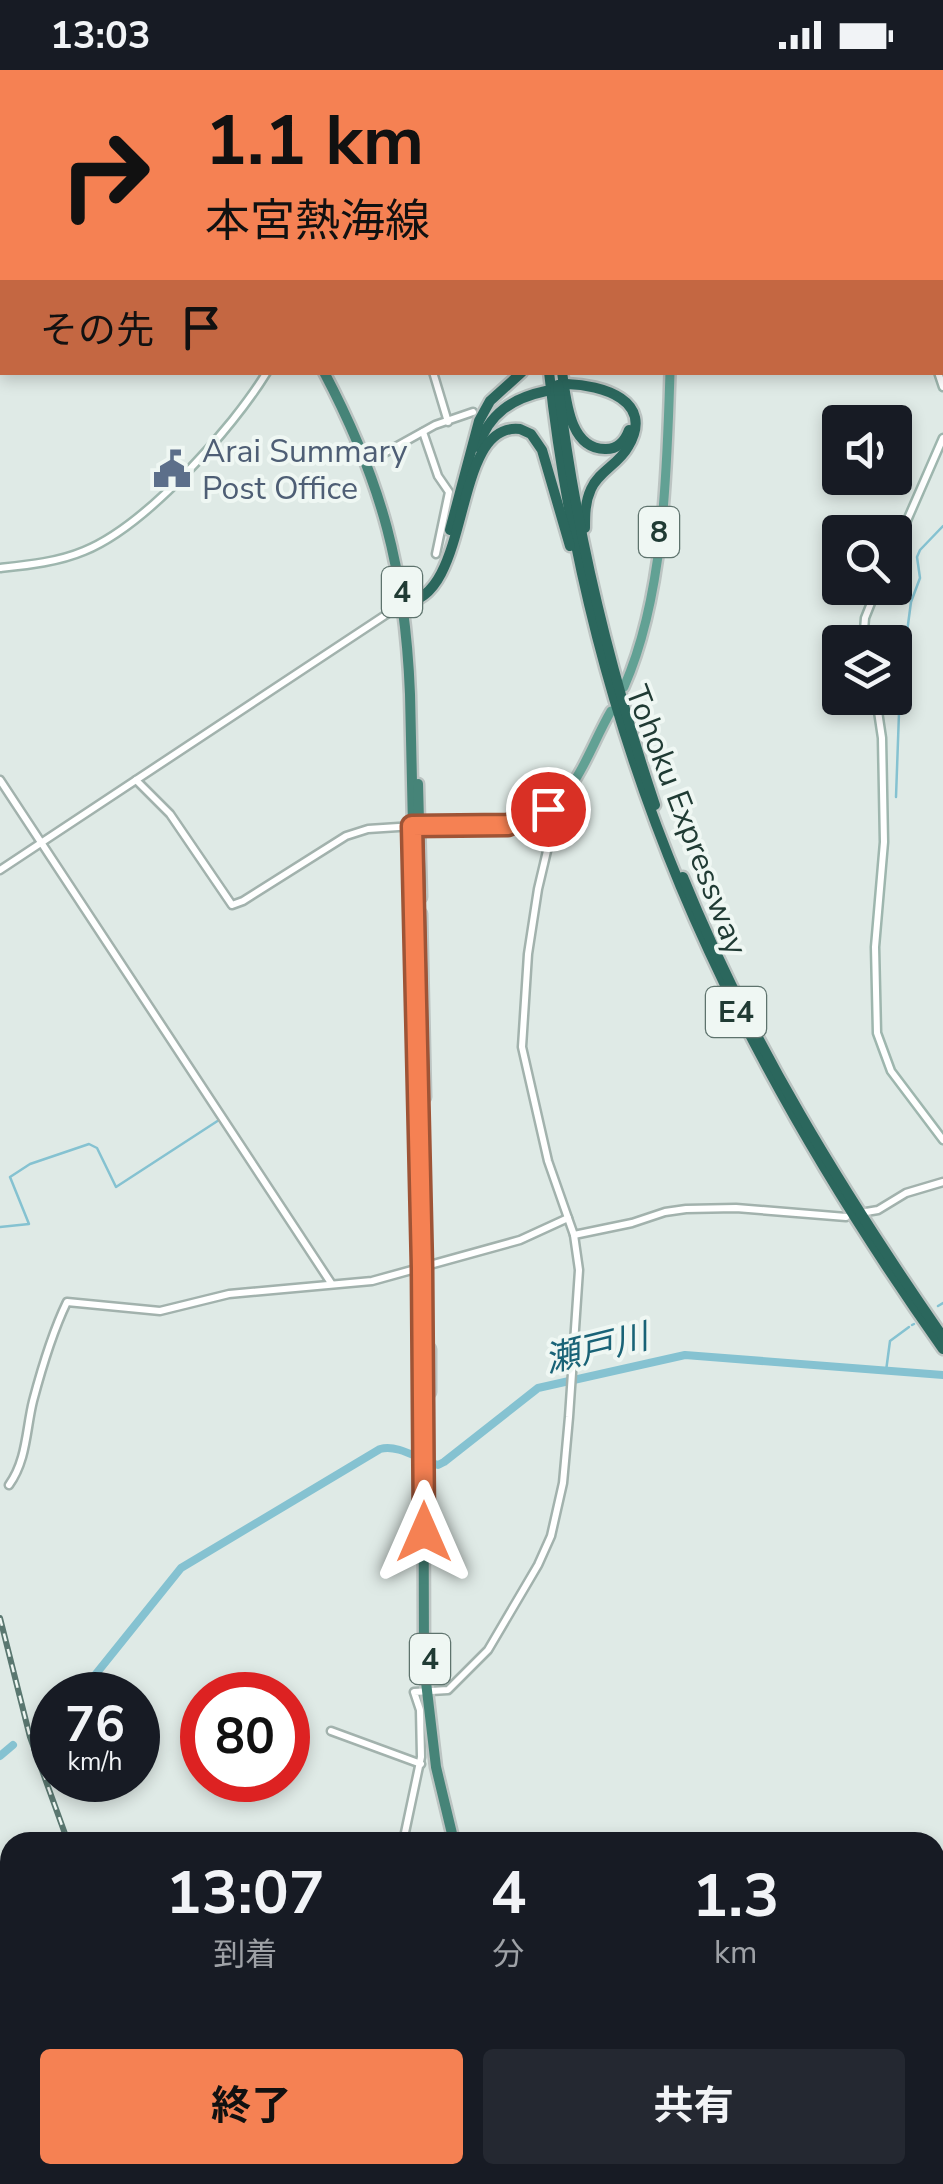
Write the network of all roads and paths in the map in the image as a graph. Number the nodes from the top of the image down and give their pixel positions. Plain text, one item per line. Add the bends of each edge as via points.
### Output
1 (264, 375) edge
2 (326, 375) edge
3 (333, 375) edge
4 (434, 375) edge
5 (519, 375) edge
6 (556, 375) edge
7 (557, 375) edge
8 (670, 375) edge
9 (472, 412) dead end
10 (448, 422) junction
11 (424, 432) junction
12 (476, 432) junction
13 (943, 438) edge
14 (479, 458) junction
15 (372, 460) junction
16 (909, 515) edge
17 (436, 554) dead end
18 (0, 568) edge
19 (407, 601) junction
20 (602, 642) junction
21 (624, 688) dead end
22 (612, 711) dead end
23 (879, 715) edge
24 (0, 780) edge
25 (136, 780) junction
26 (560, 799) junction
27 (416, 826) junction
28 (41, 843) junction
29 (0, 870) edge
30 (943, 1140) edge
31 (943, 1182) edge
32 (866, 1212) dead end
33 (846, 1217) dead end
34 (568, 1218) junction
35 (574, 1234) junction
36 (426, 1267) junction
37 (332, 1284) junction
38 (943, 1336) edge
39 (943, 1349) edge
40 (9, 1485) dead end
41 (428, 1691) junction
42 (330, 1731) dead end
43 (420, 1764) junction
44 (405, 1832) edge
45 (455, 1832) edge

1 - 18 street via 201,459 117,533 83,552
2 - 19 highway, 4 via 380,496
3 - 15 highway, 4
4 - 10 street
5 - 12 highway via 490,402
6 - 20 highway, Tohoku Expressway / E4 via 566,495
7 - 20 highway via 583,440 604,449 622,442 630,423 620,402 567,387 614,392 634,419 628,449 597,479 586,507
8 - 21 main road, 8 via 654,568 641,641
9 - 10 street
10 - 11 street
11 - 15 street
11 - 17 street via 449,492
12 - 14 highway via 504,401 546,389 496,414 480,440
12 - 19 highway via 444,554
13 - 16 street
14 - 19 highway via 449,557 433,584
14 - 20 highway via 491,437 507,428 526,431 539,443
15 - 19 highway, 4 via 396,530
19 - 25 street
19 - 27 highway, 4
20 - 38 highway, Tohoku Expressway / E4 via 656,808 728,980 824,1157
20 - 39 highway, Tohoku Expressway / E4 via 624,734 667,856 738,1016 818,1160
22 - 26 main road
23 - 30 street via 884,842 875,946 877,1033 891,1071
24 - 28 street
25 - 27 street via 170,814 232,904 346,836
25 - 28 street
26 - 27 main road via 518,823
26 - 34 street via 564,809 547,851 531,930 522,1047
27 - 36 highway, 4
28 - 29 street
28 - 37 street
31 - 32 street
33 - 35 street via 686,1210
34 - 35 street
34 - 36 street via 520,1240
35 - 41 street via 579,1270 563,1484 543,1555 488,1650 448,1690
36 - 37 street via 372,1282
36 - 41 highway, 4
37 - 40 street via 229,1294 160,1311 68,1302 55,1326 20,1466
41 - 43 street via 413,1694 420,1710
41 - 45 highway, 4 via 436,1767
42 - 43 street
43 - 44 street

